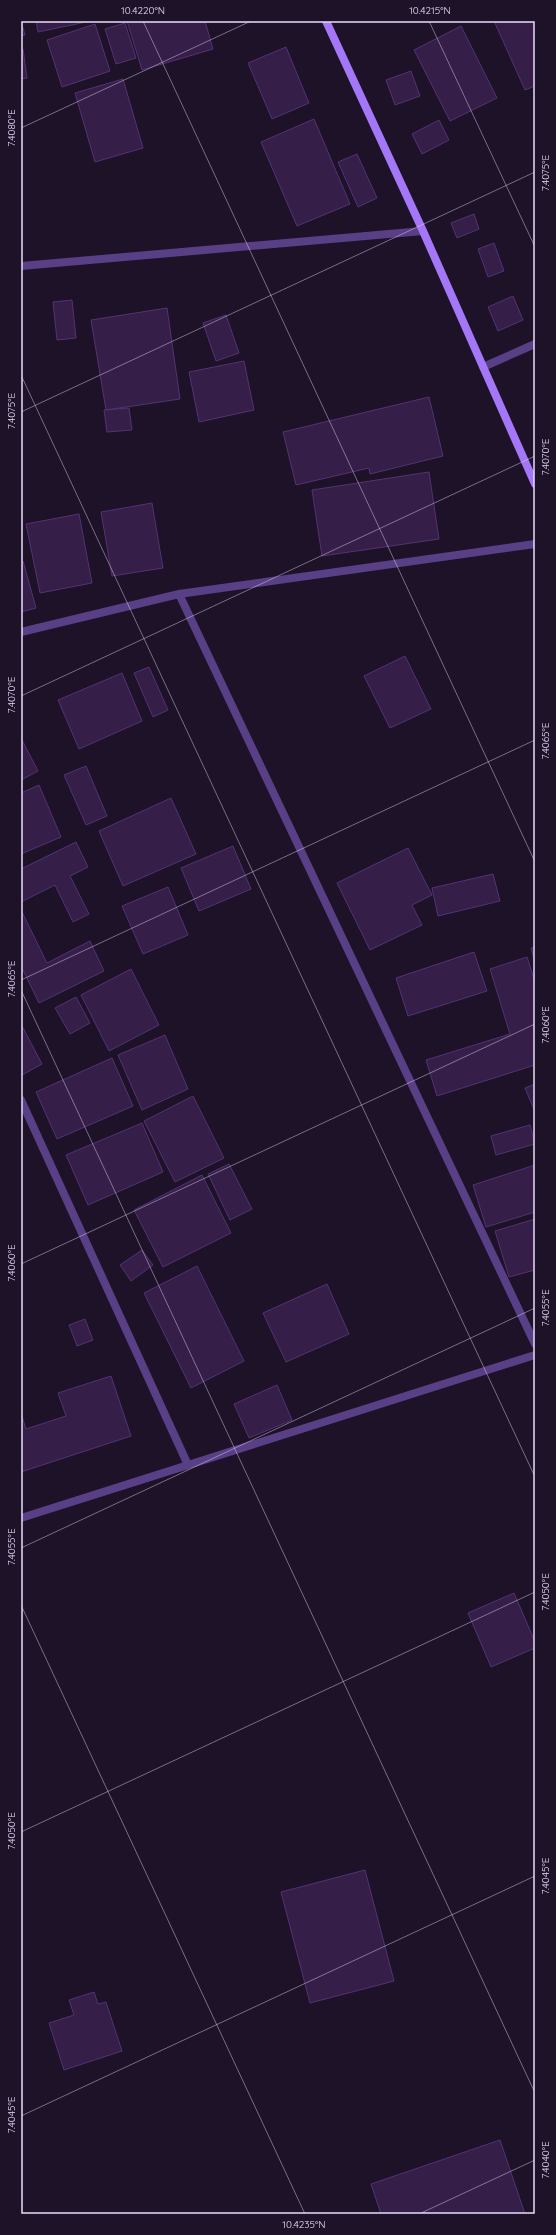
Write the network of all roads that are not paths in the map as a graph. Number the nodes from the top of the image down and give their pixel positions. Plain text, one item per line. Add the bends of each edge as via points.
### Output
1 (326, 21) edge
2 (423, 232) junction
3 (21, 266) edge
4 (535, 344) edge
5 (483, 367) junction
6 (535, 484) edge
7 (535, 544) edge
8 (179, 594) junction
9 (21, 632) edge
10 (21, 1100) edge
11 (535, 1344) edge
12 (535, 1355) edge
13 (188, 1465) junction
14 (21, 1518) edge

1 - 2 street
2 - 3 street
2 - 5 street
4 - 5 street
5 - 6 street
7 - 8 street
8 - 9 street
8 - 11 street
10 - 13 street
12 - 13 street
13 - 14 street

